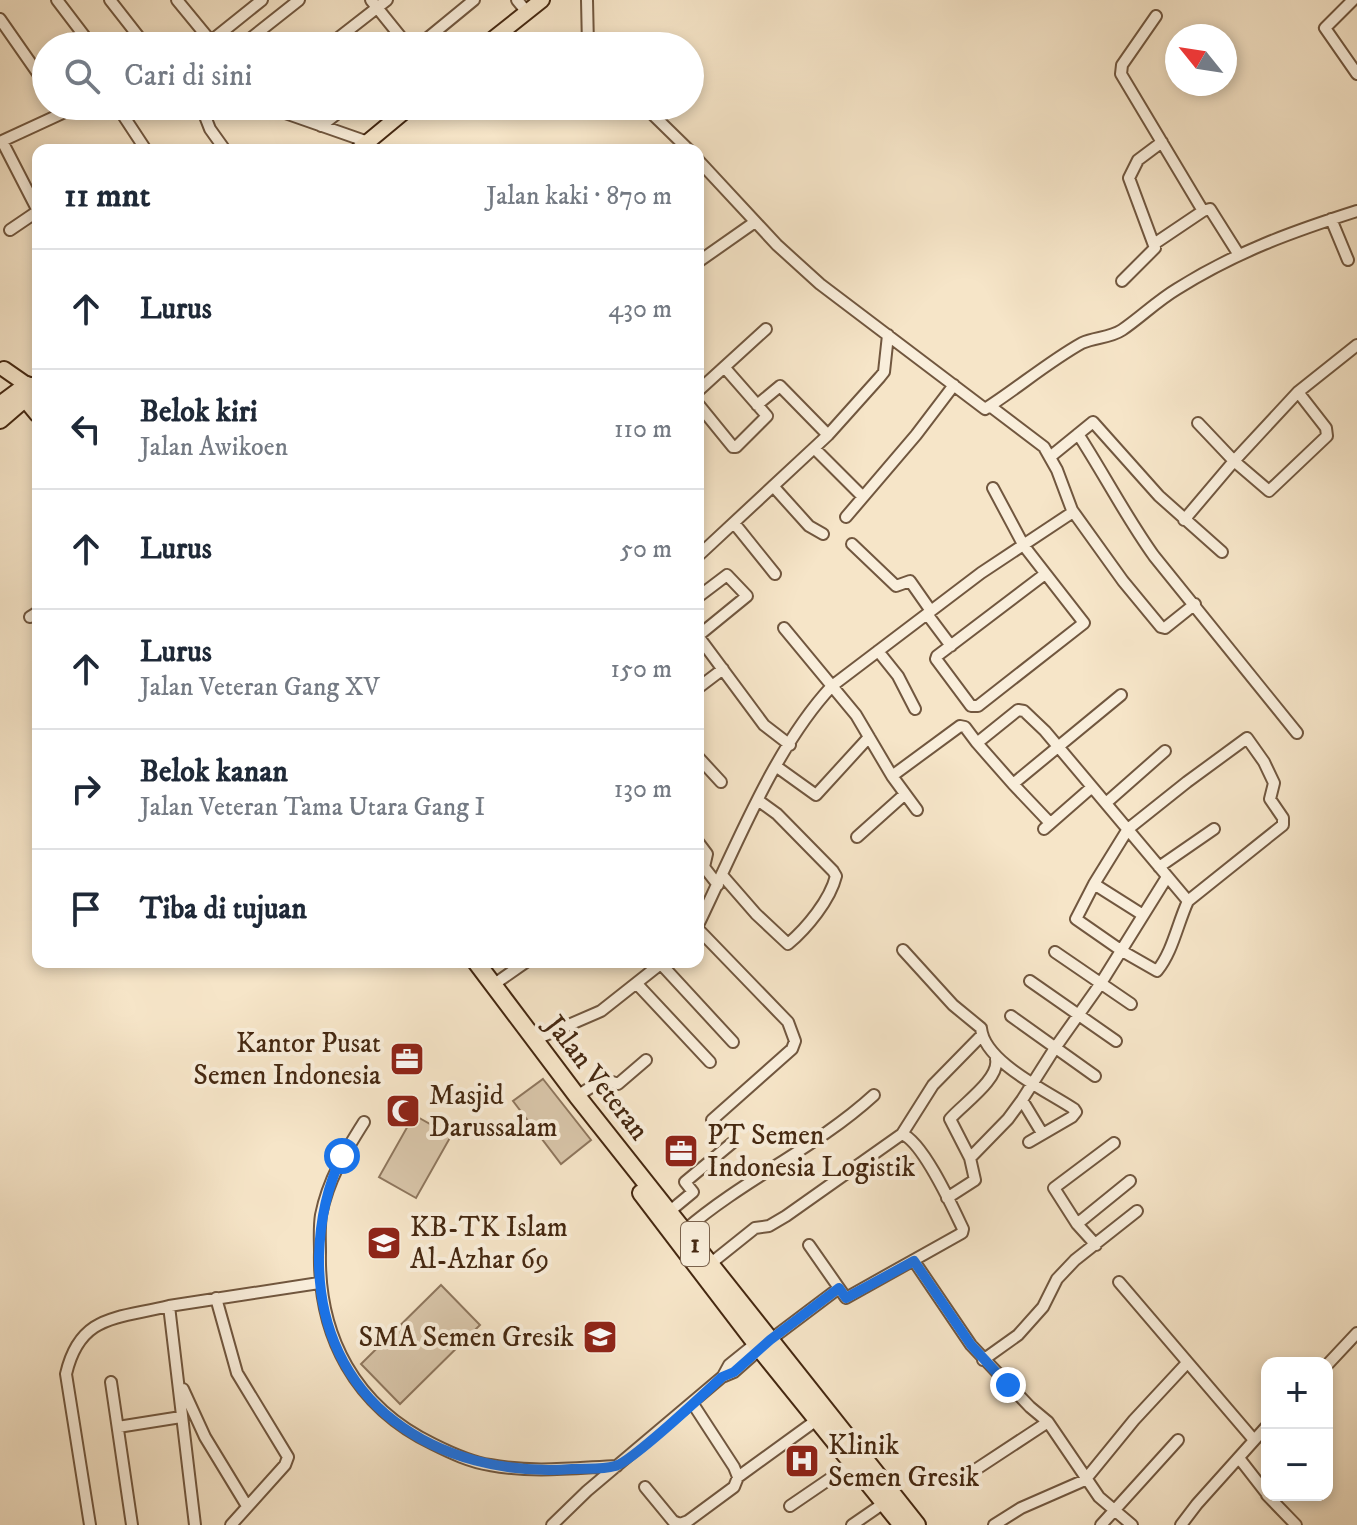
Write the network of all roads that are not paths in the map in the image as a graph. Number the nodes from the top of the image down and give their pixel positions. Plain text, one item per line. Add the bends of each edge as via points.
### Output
1 (57, 0) edge
2 (110, 0) edge
3 (262, 0) edge
4 (299, 0) edge
5 (474, 0) edge
6 (542, 0) edge
7 (587, 0) edge
8 (179, 1) edge
9 (378, 2) edge
10 (1352, 3) edge
11 (522, 6) edge
12 (1156, 16) dead end
13 (0, 19) edge
14 (81, 32) edge
15 (135, 32) edge
16 (204, 32) edge
17 (226, 32) edge
18 (259, 32) edge
19 (344, 32) edge
20 (398, 32) edge
21 (435, 32) edge
22 (497, 32) edge
23 (589, 32) edge
24 (32, 65) edge
25 (1357, 74) edge
26 (41, 120) edge
27 (126, 120) edge
28 (206, 120) edge
29 (304, 120) edge
30 (329, 120) edge
31 (394, 120) edge
32 (658, 120) edge
33 (321, 126) junction
34 (1, 142) edge
35 (1162, 142) junction
36 (142, 144) edge
37 (221, 144) edge
38 (359, 144) edge
39 (365, 144) edge
40 (683, 144) edge
41 (704, 167) edge
42 (32, 200) edge
43 (1203, 211) junction
44 (1357, 211) edge
45 (32, 215) edge
46 (1331, 219) junction
47 (755, 222) junction
48 (10, 230) dead end
49 (1154, 244) junction
50 (1239, 255) junction
51 (704, 258) edge
52 (1348, 260) dead end
53 (1122, 281) dead end
54 (766, 329) dead end
55 (888, 335) junction
56 (1357, 345) edge
57 (2, 367) edge
58 (725, 368) junction
59 (954, 385) junction
60 (704, 386) edge
61 (31, 391) edge
62 (1298, 392) junction
63 (0, 405) edge
64 (757, 405) junction
65 (990, 406) junction
66 (704, 411) edge
67 (0, 420) edge
68 (1198, 423) dead end
69 (1078, 434) junction
70 (828, 435) junction
71 (814, 448) junction
72 (1050, 457) junction
73 (1234, 461) junction
74 (773, 486) junction
75 (993, 488) dead end
76 (863, 497) junction
77 (1073, 512) junction
78 (846, 517) dead end
79 (1184, 520) junction
80 (734, 523) junction
81 (823, 534) dead end
82 (852, 544) dead end
83 (1024, 546) junction
84 (704, 550) edge
85 (1222, 552) dead end
86 (775, 574) dead end
87 (1045, 574) junction
88 (704, 592) edge
89 (1195, 604) junction
90 (929, 612) junction
91 (784, 628) dead end
92 (704, 631) edge
93 (704, 644) edge
94 (951, 646) junction
95 (878, 651) junction
96 (723, 669) junction
97 (704, 683) edge
98 (832, 686) junction
99 (1121, 695) dead end
100 (915, 709) dead end
101 (1297, 733) dead end
102 (869, 737) junction
103 (977, 743) junction
104 (790, 745) junction
105 (1059, 747) junction
106 (1165, 751) dead end
107 (704, 764) edge
108 (777, 767) junction
109 (892, 776) junction
110 (721, 782) dead end
111 (1013, 784) junction
112 (1092, 787) junction
113 (905, 794) junction
114 (759, 801) junction
115 (1106, 803) junction
116 (917, 810) dead end
117 (1128, 829) junction
118 (1214, 829) dead end
119 (857, 837) dead end
120 (1159, 867) junction
121 (704, 868) edge
122 (1167, 877) junction
123 (720, 880) junction
124 (1094, 884) junction
125 (1188, 901) junction
126 (704, 914) edge
127 (1143, 915) junction
128 (704, 933) edge
129 (903, 950) dead end
130 (1122, 951) junction
131 (1055, 952) dead end
132 (469, 968) edge
133 (480, 968) edge
134 (517, 968) edge
135 (656, 968) edge
136 (666, 968) edge
137 (1030, 981) dead end
138 (1101, 983) junction
139 (637, 984) junction
140 (493, 985) junction
141 (1131, 1004) dead end
142 (1077, 1015) junction
143 (1011, 1016) dead end
144 (982, 1035) junction
145 (534, 1040) junction
146 (1116, 1041) dead end
147 (733, 1042) dead end
148 (1055, 1048) junction
149 (996, 1059) junction
150 (646, 1060) dead end
151 (710, 1062) dead end
152 (1095, 1076) dead end
153 (1033, 1084) junction
154 (874, 1095) dead end
155 (577, 1096) junction
156 (1022, 1100) junction
157 (712, 1120) dead end
158 (364, 1122) dead end
159 (1042, 1133) junction
160 (902, 1134) junction
161 (1029, 1142) dead end
162 (732, 1143) dead end
163 (1114, 1143) dead end
164 (970, 1158) junction
165 (1130, 1181) dead end
166 (947, 1198) junction
167 (670, 1211) junction
168 (1137, 1211) dead end
169 (1077, 1224) junction
170 (685, 1230) junction
171 (809, 1245) dead end
172 (1096, 1245) junction
173 (914, 1261) junction
174 (710, 1264) junction
175 (1119, 1282) dead end
176 (319, 1283) junction
177 (839, 1288) junction
178 (216, 1298) junction
179 (169, 1306) junction
180 (1357, 1333) edge
181 (763, 1342) junction
182 (1333, 1359) edge
183 (983, 1360) junction
184 (1187, 1363) junction
185 (179, 1379) junction
186 (111, 1382) dead end
187 (693, 1404) junction
188 (181, 1417) junction
189 (818, 1419) junction
190 (1048, 1422) junction
191 (118, 1427) junction
192 (1264, 1429) edge
193 (1178, 1440) dead end
194 (1254, 1440) junction
195 (1239, 1458) junction
196 (853, 1463) junction
197 (617, 1466) junction
198 (975, 1470) dead end
199 (738, 1477) junction
200 (1085, 1480) junction
201 (645, 1487) dead end
202 (1261, 1487) edge
203 (1273, 1501) edge
204 (884, 1503) junction
205 (247, 1506) junction
206 (790, 1506) dead end
207 (1114, 1511) junction
208 (192, 1524) edge
209 (90, 1525) edge
210 (132, 1525) edge
211 (231, 1525) edge
212 (552, 1525) edge
213 (852, 1525) edge
214 (902, 1525) edge
215 (917, 1525) edge
216 (994, 1525) edge
217 (1101, 1525) edge
218 (1132, 1525) edge
219 (1181, 1525) edge
220 (1296, 1525) edge

1 - 14 street
2 - 15 street
3 - 17 street
4 - 18 street
5 - 21 street
6 - 11 main road
7 - 23 street
8 - 16 street
9 - 19 street
9 - 20 street
10 - 25 street via 1325,28
11 - 22 main road
12 - 35 street via 1121,71
13 - 24 street
26 - 34 street
27 - 36 street
28 - 37 street
29 - 33 street
30 - 33 street
31 - 39 main road
32 - 40 street
33 - 38 street
34 - 42 street
35 - 43 street
35 - 49 street via 1138,160 1129,178
41 - 47 street
43 - 49 street
43 - 50 street via 1213,212
44 - 46 street
45 - 48 street
46 - 50 street
46 - 52 street
47 - 51 street
47 - 55 street via 820,284
49 - 53 street via 1152,253
50 - 65 street via 1173,291 1122,330 1086,341
54 - 58 street
55 - 59 street
55 - 70 street via 884,372
56 - 62 street
57 - 61 main road
58 - 60 street
58 - 64 street
59 - 65 street via 985,409
59 - 76 street
61 - 63 highway
61 - 67 highway
62 - 73 street
62 - 73 street via 1327,436 1269,491
64 - 66 street via 767,416 734,447
64 - 70 street via 780,386
65 - 72 street via 1035,438
68 - 73 street
69 - 72 street
69 - 79 street via 1096,423
69 - 89 street via 1133,526
70 - 71 street
71 - 74 street
71 - 76 street
72 - 77 street
73 - 79 street
74 - 80 street
74 - 81 street
75 - 83 street
76 - 78 street
77 - 83 street
77 - 89 street via 1161,627
79 - 85 street
80 - 84 street
80 - 86 street
82 - 90 street via 896,586 910,581
83 - 87 street
83 - 90 street
87 - 94 street
87 - 94 street via 1084,625 978,706 971,706 936,659
88 - 92 street via 727,575 747,596
89 - 101 street
90 - 94 street
90 - 95 street
91 - 98 street
93 - 96 street
95 - 98 street
95 - 100 street
96 - 97 street
96 - 104 street via 764,725
98 - 102 street
98 - 104 street
99 - 105 street
102 - 108 street via 816,795
102 - 109 street
103 - 105 street via 1021,710
103 - 109 street via 960,726
103 - 111 street
104 - 108 street
105 - 111 street
105 - 112 street
106 - 115 street
107 - 110 street
108 - 114 street
109 - 113 street
111 - 112 street via 1047,826
112 - 115 street
113 - 116 street
113 - 119 street
114 - 123 street
114 - 123 street via 833,871 834,882 788,944
115 - 117 street
117 - 120 street
117 - 124 street
117 - 125 street via 1244,738 1249,740 1274,783 1270,799 1283,825
118 - 120 street
120 - 122 street
121 - 123 street
122 - 125 street
122 - 127 street
123 - 126 street
124 - 127 street
124 - 130 street via 1076,919
125 - 130 street via 1157,971
127 - 130 street
128 - 157 street via 788,1022 795,1041
129 - 144 street via 981,1028
130 - 138 street
131 - 138 street
132 - 181 highway, Jalan Veteran / 1
133 - 140 highway, Jalan Veteran / 1
134 - 140 street
135 - 139 street
136 - 147 street
137 - 142 street
138 - 141 street
138 - 142 street
139 - 145 street via 601,1011
139 - 151 street
140 - 145 highway, Jalan Veteran / 1
142 - 146 street
142 - 148 street
143 - 148 street
144 - 149 street
144 - 160 street via 933,1085
145 - 155 highway, Jalan Veteran / 1
148 - 152 street
148 - 153 street
149 - 153 street
149 - 164 street via 991,1078 950,1119
150 - 155 street via 618,1084 604,1079
153 - 156 street
153 - 159 street via 1076,1112
154 - 170 street
155 - 167 highway, Jalan Veteran / 1
156 - 159 street
156 - 164 street
158 - 176 street via 335,1171 321,1217
159 - 161 street
160 - 166 street via 922,1151
160 - 174 street via 769,1226 755,1228
162 - 167 street via 685,1182 693,1192
163 - 169 street via 1054,1188
164 - 166 street via 976,1178
165 - 169 street
166 - 173 street via 962,1233
167 - 170 highway, Jalan Veteran / 1
168 - 172 street
169 - 172 street
170 - 174 highway, Jalan Veteran / 1
171 - 177 street
172 - 183 street via 1057,1279 1043,1307 1018,1335
173 - 177 street via 846,1298
173 - 183 street
174 - 181 highway, Jalan Veteran / 1
175 - 184 street
176 - 178 street
176 - 197 street via 339,1354 386,1416 411,1434 488,1465 543,1471
177 - 181 street
178 - 179 street
178 - 205 street via 237,1373 288,1457
179 - 185 street
179 - 209 street via 86,1331 69,1359 66,1374
180 - 182 street
181 - 187 street
181 - 189 highway, Jalan Veteran / 1
181 - 215 highway, Jalan Veteran / 1
183 - 190 street
184 - 194 street
184 - 200 street
185 - 188 street
185 - 205 street via 205,1437
186 - 191 street
187 - 197 street
187 - 199 street
188 - 191 street
188 - 208 street
189 - 196 highway, Jalan Veteran / 1
189 - 199 street
190 - 198 street
190 - 200 street
191 - 210 street
192 - 194 street
193 - 207 street
194 - 195 street
195 - 202 street
195 - 219 street
196 - 204 highway, Jalan Veteran / 1
196 - 206 street
197 - 212 street
199 - 201 street via 734,1487 680,1524
200 - 207 street
200 - 216 street
203 - 220 street
204 - 213 street
204 - 214 highway, Jalan Veteran / 1
205 - 211 street
207 - 217 street
207 - 218 street

